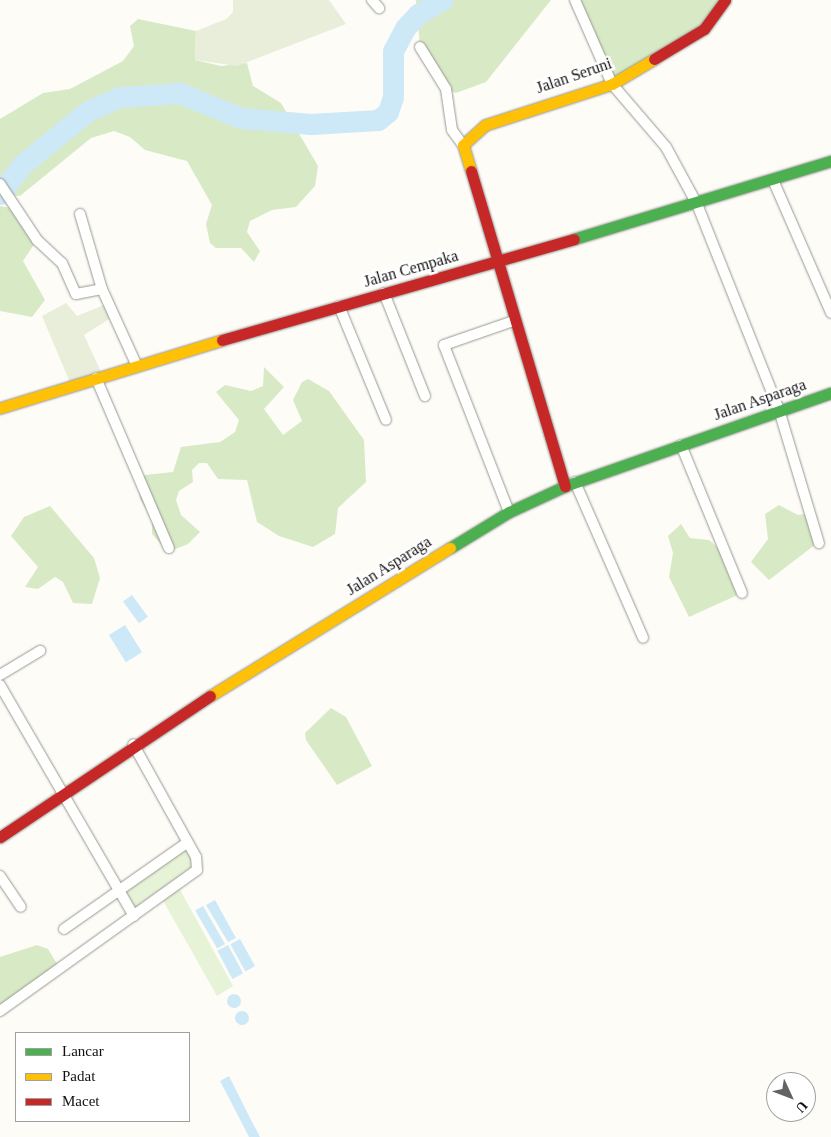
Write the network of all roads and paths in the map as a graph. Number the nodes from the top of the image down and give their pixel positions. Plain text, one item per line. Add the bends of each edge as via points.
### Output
1 (575, 0) edge
2 (725, 0) edge
3 (420, 47) dead end
4 (612, 84) junction
5 (463, 145) junction
6 (831, 161) edge
7 (773, 180) junction
8 (0, 184) edge
9 (697, 204) junction
10 (80, 214) dead end
11 (498, 261) junction
12 (102, 289) junction
13 (384, 294) junction
14 (339, 306) junction
15 (831, 313) edge
16 (516, 320) junction
17 (137, 366) junction
18 (96, 378) junction
19 (831, 393) edge
20 (425, 396) dead end
21 (0, 408) edge
22 (779, 410) junction
23 (386, 420) dead end
24 (681, 444) junction
25 (570, 484) junction
26 (509, 512) junction
27 (819, 543) dead end
28 (169, 548) dead end
29 (742, 593) dead end
30 (643, 638) dead end
31 (40, 651) dead end
32 (0, 675) edge
33 (0, 685) edge
34 (133, 744) junction
35 (60, 795) junction
36 (0, 837) edge
37 (187, 843) junction
38 (0, 876) edge
39 (119, 890) junction
40 (21, 908) dead end
41 (134, 916) junction
42 (64, 929) dead end
43 (0, 1011) edge

1 - 4 street
2 - 4 street, Jalan Seruni via 704,29
3 - 5 street via 446,88 452,130
4 - 5 street, Jalan Seruni via 485,125
4 - 9 street via 666,147
5 - 11 street via 464,161
6 - 7 street, Jalan Cempaka
7 - 9 street, Jalan Cempaka
7 - 15 street
8 - 12 street via 37,240 62,263 76,294
9 - 11 street, Jalan Cempaka
9 - 22 street
10 - 12 street
11 - 13 street, Jalan Cempaka
11 - 16 street
12 - 17 street
13 - 14 street, Jalan Cempaka
13 - 20 street
14 - 17 street, Jalan Cempaka
14 - 23 street
16 - 25 street
16 - 26 street via 444,344
17 - 18 street, Jalan Cempaka
18 - 21 street, Jalan Cempaka
18 - 28 street
19 - 22 street, Jalan Asparaga
22 - 24 street, Jalan Asparaga
22 - 27 street
24 - 25 street, Jalan Asparaga
24 - 29 street
25 - 26 street, Jalan Asparaga
25 - 30 street
26 - 34 street, Jalan Asparaga
31 - 32 street
33 - 35 street
34 - 35 street, Jalan Asparaga
34 - 37 street
35 - 36 street, Jalan Asparaga
35 - 39 street
37 - 39 street
37 - 41 street via 198,864 195,874
38 - 40 street
39 - 41 street
39 - 42 street
41 - 43 street

